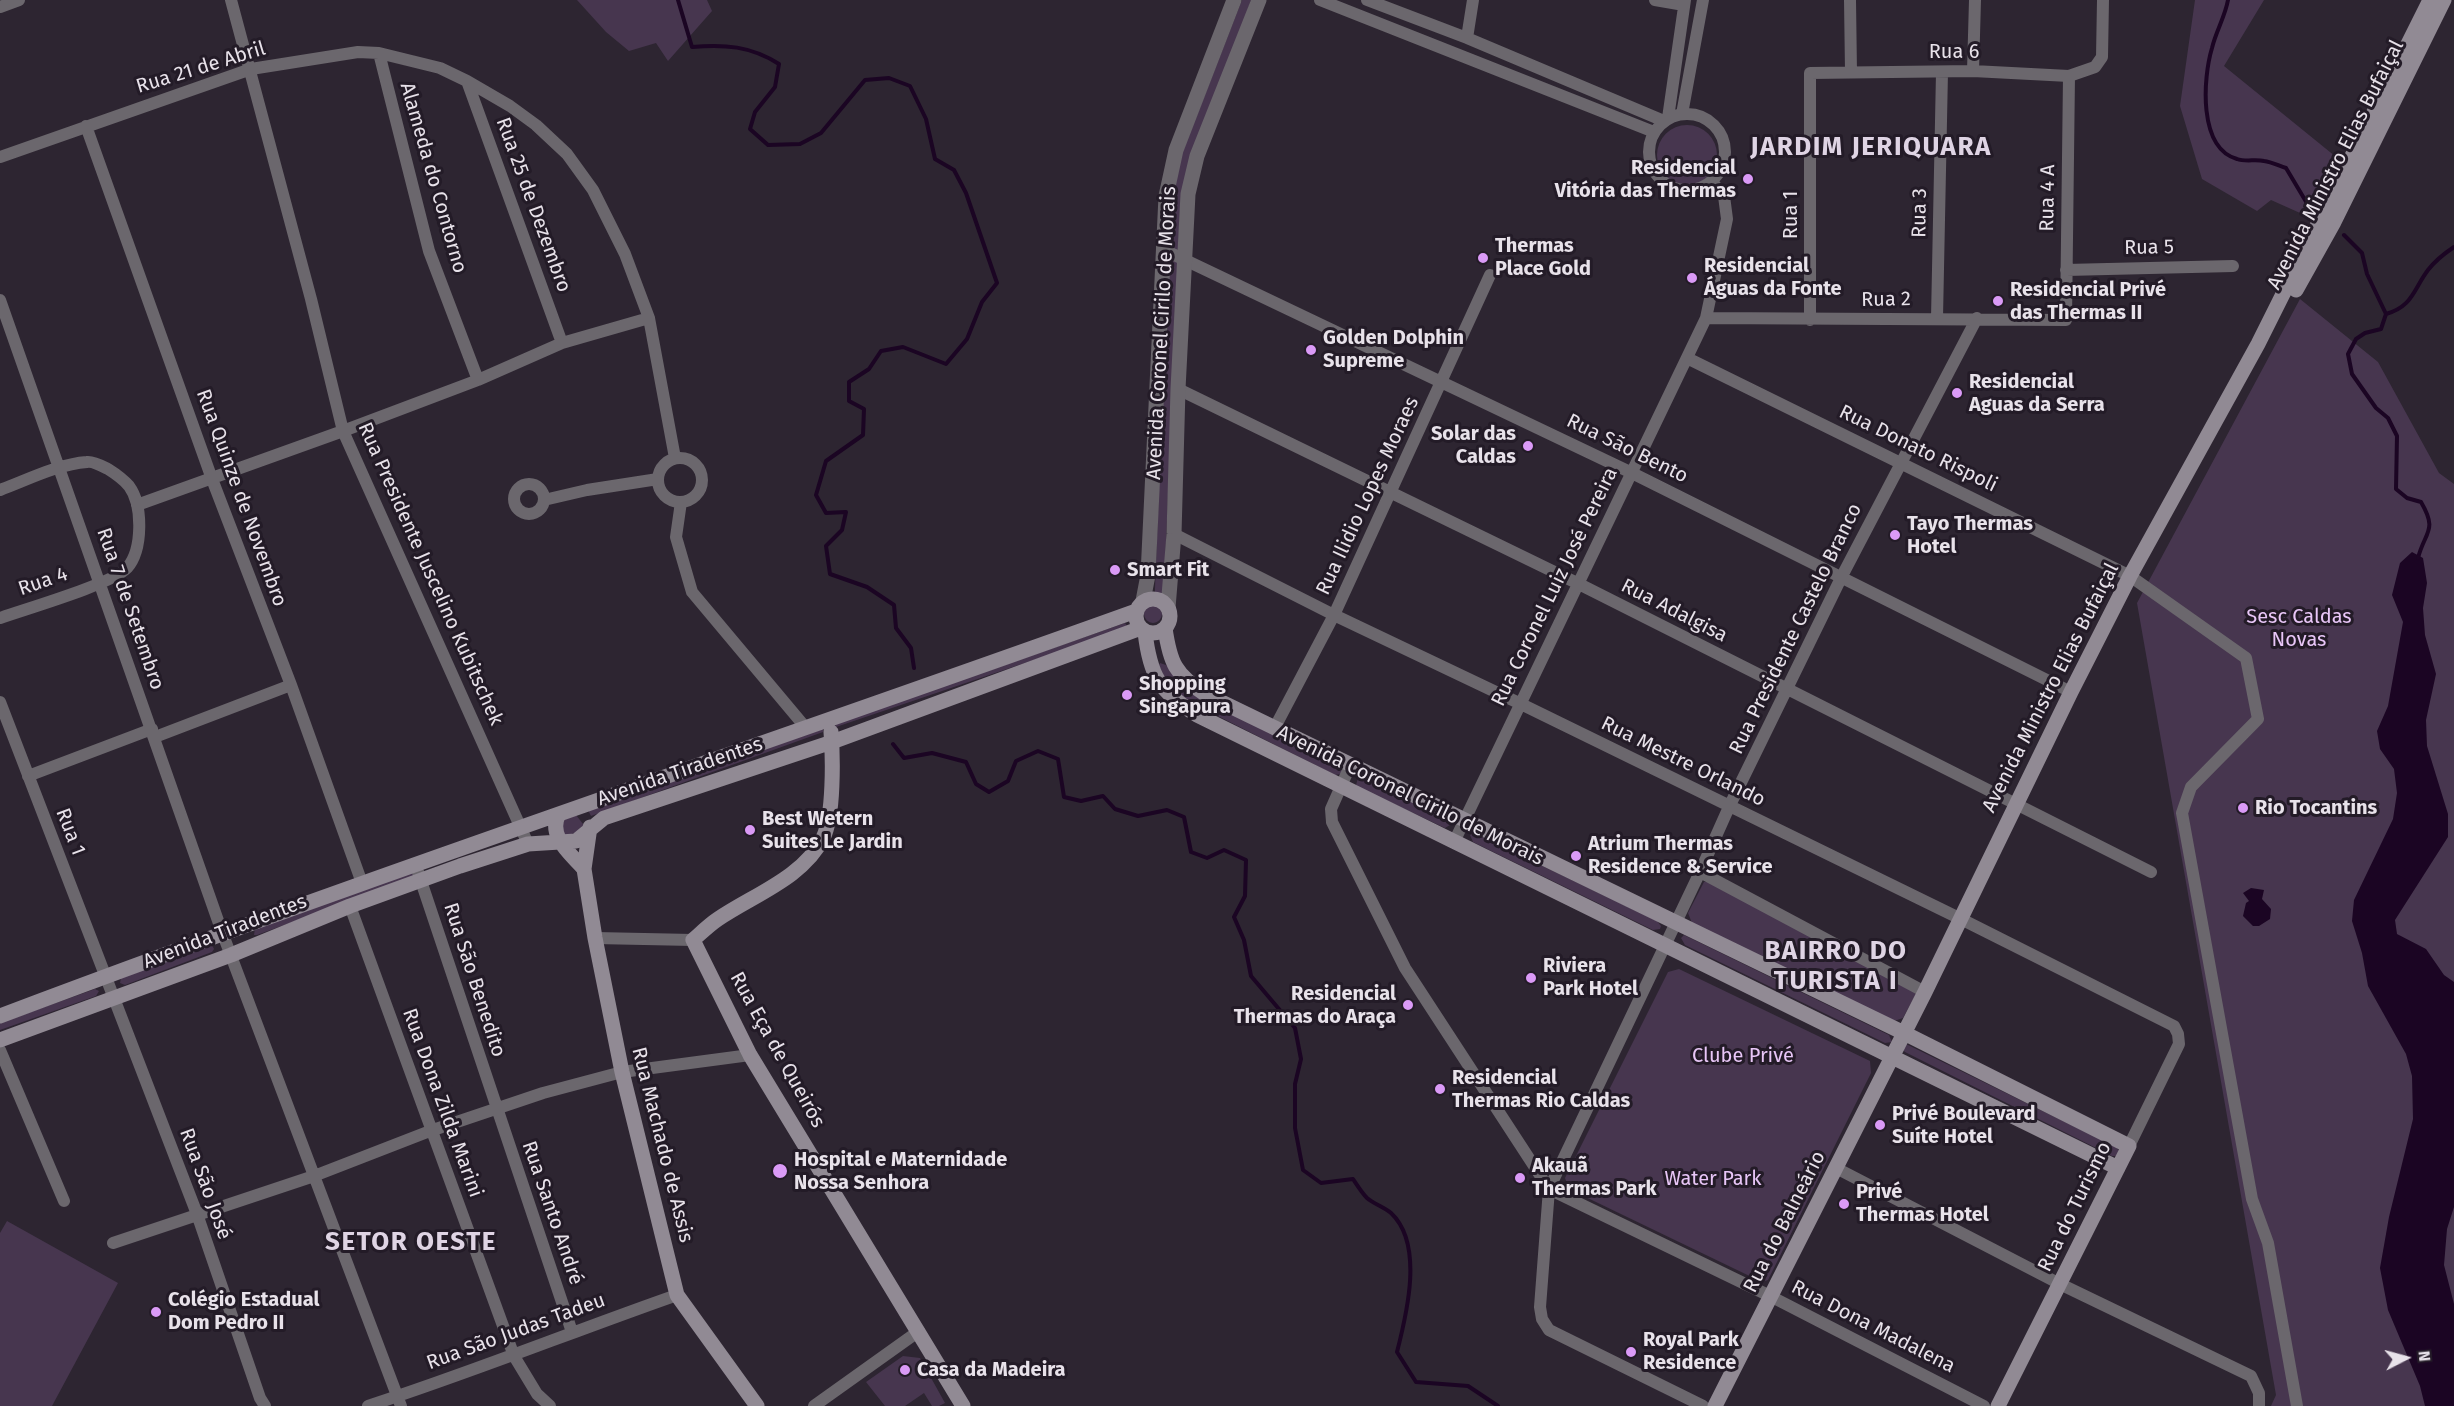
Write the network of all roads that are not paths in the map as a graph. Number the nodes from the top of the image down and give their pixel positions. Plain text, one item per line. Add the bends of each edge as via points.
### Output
1 (19, 0) edge
2 (231, 0) edge
3 (1234, 0) edge
4 (1259, 0) edge
5 (1320, 0) edge
6 (1366, 0) edge
7 (1473, 0) edge
8 (1655, 0) edge
9 (1703, 0) edge
10 (1850, 0) edge
11 (1975, 0) edge
12 (2103, 0) edge
13 (2430, 0) edge
14 (2444, 0) edge
15 (1685, 2) edge
16 (0, 7) edge
17 (1467, 38) junction
18 (378, 53) junction
19 (251, 69) junction
20 (1973, 71) junction
21 (1851, 72) junction
22 (1942, 72) junction
23 (1810, 73) joint
24 (2069, 76) junction
25 (467, 81) junction
26 (1682, 114) junction
27 (1666, 120) junction
28 (86, 126) junction
29 (1654, 132) junction
30 (0, 157) edge
31 (1712, 182) junction
32 (1162, 249) junction
33 (1184, 259) junction
34 (2233, 266) dead end
35 (2066, 270) junction
36 (1490, 275) dead end
37 (0, 300) edge
38 (649, 318) junction
39 (1706, 318) junction
40 (1937, 318) junction
41 (1977, 318) junction
42 (2066, 320) joint
43 (1810, 321) junction
44 (562, 344) junction
45 (2258, 344) junction
46 (1689, 359) junction
47 (478, 380) junction
48 (1442, 384) junction
49 (1178, 389) junction
50 (343, 431) junction
51 (675, 458) junction
52 (1902, 463) junction
53 (61, 468) junction
54 (1632, 473) junction
55 (212, 479) junction
56 (658, 479) junction
57 (0, 490) edge
58 (1392, 492) junction
59 (544, 500) dead end
60 (681, 502) junction
61 (137, 505) junction
62 (1174, 534) junction
63 (1842, 576) junction
64 (2130, 576) junction
65 (99, 584) junction
66 (1579, 584) junction
67 (1140, 606) junction
68 (1168, 608) junction
69 (1334, 615) junction
70 (0, 618) edge
71 (1165, 628) junction
72 (1143, 630) junction
73 (1168, 654) junction
74 (1149, 662) junction
75 (291, 685) junction
76 (1788, 689) junction
77 (2071, 692) junction
78 (0, 702) edge
79 (1521, 704) junction
80 (827, 722) junction
81 (806, 728) junction
82 (1274, 729) junction
83 (153, 733) junction
84 (832, 741) junction
85 (1350, 766) junction
86 (28, 776) junction
87 (1341, 786) junction
88 (2016, 805) junction
89 (1729, 807) junction
90 (578, 808) junction
91 (559, 814) junction
92 (1464, 821) junction
93 (522, 827) junction
94 (590, 828) junction
95 (1455, 840) junction
96 (560, 842) junction
97 (528, 844) junction
98 (415, 865) junction
99 (584, 869) junction
100 (1700, 872) junction
101 (2151, 872) dead end
102 (421, 880) junction
103 (362, 883) junction
104 (350, 906) junction
105 (1961, 919) junction
106 (1675, 923) junction
107 (222, 932) junction
108 (595, 938) junction
109 (693, 940) junction
110 (1665, 945) junction
111 (231, 955) junction
112 (104, 977) junction
113 (1925, 992) junction
114 (113, 997) junction
115 (0, 1016) edge
116 (2174, 1026) joint
117 (1904, 1033) junction
118 (0, 1040) edge
119 (0, 1050) edge
120 (750, 1055) junction
121 (1892, 1057) junction
122 (621, 1072) junction
123 (495, 1107) junction
124 (430, 1131) junction
125 (2128, 1146) junction
126 (1836, 1168) junction
127 (2118, 1168) junction
128 (314, 1176) junction
129 (1549, 1189) junction
130 (64, 1201) dead end
131 (197, 1214) junction
132 (113, 1243) dead end
133 (2060, 1284) junction
134 (677, 1295) junction
135 (1770, 1296) junction
136 (920, 1331) junction
137 (572, 1332) junction
138 (514, 1356) junction
139 (399, 1401) edge
140 (265, 1406) edge
141 (368, 1406) edge
142 (550, 1406) edge
143 (757, 1406) edge
144 (814, 1406) edge
145 (963, 1406) edge
146 (1703, 1406) edge
147 (1715, 1406) edge
148 (1984, 1406) edge
149 (1998, 1406) edge
150 (2259, 1406) edge
151 (2297, 1406) edge

1 - 16 street
2 - 19 street, Rua Presidente Juscelino Kubitschek
3 - 32 street, Avenida Coronel Cirilo de Morais via 1176,150 1166,196
4 - 33 street, Avenida Coronel Cirilo de Morais via 1191,176
5 - 29 street
6 - 17 street
7 - 17 street
8 - 15 street
9 - 26 street
10 - 21 street
11 - 20 street
12 - 24 street, Rua 6 via 2102,57 2096,67
13 - 45 main road, Avenida Ministro Elias Bufaiçal
14 - 45 main road, Avenida Ministro Elias Bufaiçal via 2334,222 2290,302
15 - 27 street
17 - 27 street
18 - 19 street, Rua 21 de Abril via 331,55
18 - 25 street, Rua 21 de Abril via 416,61
18 - 47 street, Alameda do Contorno via 429,251
19 - 28 street, Rua 21 de Abril
19 - 50 street, Rua Presidente Juscelino Kubitschek
20 - 22 street, Rua 6
20 - 24 street, Rua 6
21 - 22 street, Rua 6
21 - 23 street, Rua 6
22 - 40 street, Rua 3
23 - 43 street, Rua 1
24 - 35 street, Rua 4 A
25 - 38 street, Rua 21 de Abril via 510,106 567,154 611,221
25 - 44 street, Rua 25 de Dezembro
26 - 27 street
26 - 31 street via 1706,119 1722,137 1725,161
27 - 29 street
28 - 30 street, Rua 21 de Abril
28 - 55 street, Rua Quinze de Novembro
29 - 31 street via 1648,156 1658,178 1667,186 1690,191
31 - 39 street, Rua Coronel Luiz José Pereira via 1724,196 1726,219
32 - 33 street, Rua São Bento
32 - 67 street, Avenida Coronel Cirilo de Morais via 1148,575
33 - 48 street, Rua São Bento
33 - 49 street, Avenida Coronel Cirilo de Morais
34 - 35 street, Rua 5
35 - 42 street, Rua 4 A
36 - 48 street, Rua Ilidio Lopes Moraes
37 - 53 street, Rua 7 de Setembro
38 - 44 street
38 - 51 street, Rua 21 de Abril
39 - 43 street, Rua 2
39 - 46 street, Rua Coronel Luiz José Pereira
40 - 41 street, Rua 2
40 - 43 street, Rua 2
41 - 42 street, Rua 2
41 - 52 street, Rua Presidente Castelo Branco
44 - 47 street
45 - 64 main road, Avenida Ministro Elias Bufaiçal
46 - 52 street, Rua Donato Rispoli
46 - 54 street, Rua Coronel Luiz José Pereira
47 - 50 street
48 - 54 street, Rua São Bento
48 - 58 street, Rua Ilidio Lopes Moraes
49 - 58 street, Rua Adalgisa
49 - 62 street, Avenida Coronel Cirilo de Morais
50 - 55 street
50 - 93 street, Rua Presidente Juscelino Kubitschek
51 - 56 street via 663,466
51 - 60 street via 696,464 702,477 699,492
52 - 63 street, Rua Presidente Castelo Branco
52 - 64 street, Rua Donato Rispoli
53 - 57 street
53 - 61 street via 88,461 103,467 130,488
53 - 65 street, Rua 7 de Setembro
54 - 63 street, Rua São Bento
54 - 66 street, Rua Coronel Luiz José Pereira
55 - 61 street
55 - 75 street, Rua Quinze de Novembro
56 - 59 street
56 - 60 street via 667,498
58 - 66 street, Rua Adalgisa
58 - 69 street, Rua Ilidio Lopes Moraes
60 - 81 street via 676,537 692,592
61 - 65 street, Rua 4 via 140,526 127,569
62 - 68 street, Avenida Coronel Cirilo de Morais
62 - 69 street, Rua Mestre Orlando
63 - 76 street, Rua Presidente Castelo Branco
63 - 77 street, Rua São Bento
64 - 77 main road, Avenida Ministro Elias Bufaiçal
64 - 151 street, Rua Donato Rispoli via 2246,658 2258,719 2191,787 2181,813 2252,1199 2268,1243
65 - 70 street, Rua 4
65 - 83 street, Rua 7 de Setembro
66 - 76 street, Rua Adalgisa
66 - 79 street, Rua Coronel Luiz José Pereira
67 - 68 main road via 1149,599 1160,600
67 - 72 main road via 1136,620
67 - 80 main road, Avenida Tiradentes
68 - 71 main road via 1170,618
69 - 79 street, Rua Mestre Orlando
69 - 82 street, Rua Ilidio Lopes Moraes
71 - 72 main road via 1156,633
71 - 73 main road, Avenida Coronel Cirilo de Morais
72 - 74 main road, Avenida Coronel Cirilo de Morais
72 - 84 main road, Avenida Tiradentes
73 - 74 main road
73 - 82 main road, Avenida Coronel Cirilo de Morais via 1187,682
74 - 87 main road, Avenida Coronel Cirilo de Morais via 1169,695 1188,710
75 - 83 street
75 - 103 street, Rua Quinze de Novembro
76 - 88 street, Rua Adalgisa
76 - 89 street, Rua Presidente Castelo Branco
77 - 88 main road, Avenida Ministro Elias Bufaiçal
78 - 86 street, Rua 1
79 - 89 street, Rua Mestre Orlando
79 - 92 street, Rua Coronel Luiz José Pereira
80 - 81 main road, Avenida Tiradentes
80 - 84 main road
81 - 90 main road, Avenida Tiradentes
82 - 85 main road, Avenida Coronel Cirilo de Morais
83 - 86 street
83 - 107 street, Rua 7 de Setembro
84 - 94 main road, Avenida Tiradentes via 604,818
84 - 109 main road via 830,818 819,846 771,888 718,919
85 - 87 street
85 - 92 main road, Avenida Coronel Cirilo de Morais
86 - 112 street, Rua 1
87 - 95 main road, Avenida Coronel Cirilo de Morais
87 - 129 street via 1331,809 1332,822 1405,968
88 - 101 street, Rua Adalgisa
88 - 105 main road, Avenida Ministro Elias Bufaiçal
89 - 100 street, Rua Presidente Castelo Branco
89 - 105 street, Rua Mestre Orlando
90 - 91 main road, Avenida Tiradentes
90 - 94 main road via 587,816
91 - 93 main road, Avenida Tiradentes
91 - 96 main road via 555,830
92 - 95 street, Rua Coronel Luiz José Pereira
92 - 106 main road, Avenida Coronel Cirilo de Morais
93 - 97 street, Rua Presidente Juscelino Kubitschek
93 - 98 main road, Avenida Tiradentes
94 - 96 main road, Avenida Tiradentes via 576,841
94 - 99 main road, Rua Machado de Assis
95 - 110 main road, Avenida Coronel Cirilo de Morais
96 - 97 main road, Avenida Tiradentes
96 - 99 main road
97 - 102 main road, Avenida Tiradentes
98 - 102 street, Rua São Benedito
98 - 103 main road, Avenida Tiradentes
99 - 108 main road, Rua Machado de Assis
100 - 106 street, Rua Presidente Castelo Branco
100 - 113 street
102 - 104 main road, Avenida Tiradentes
102 - 123 street, Rua São Benedito
103 - 107 main road, Avenida Tiradentes
104 - 111 main road, Avenida Tiradentes
104 - 124 street, Rua Dona Zilda Marini
105 - 113 main road, Avenida Ministro Elias Bufaiçal
105 - 116 street, Rua Mestre Orlando
106 - 110 street, Rua Presidente Castelo Branco
106 - 117 main road, Avenida Coronel Cirilo de Morais
107 - 111 street, Rua 7 de Setembro
107 - 112 main road, Avenida Tiradentes
108 - 109 street
108 - 122 main road, Rua Machado de Assis
109 - 120 main road, Rua Eça de Queirós
110 - 121 main road, Avenida Coronel Cirilo de Morais
110 - 129 street, Rua Presidente Castelo Branco
111 - 114 main road, Avenida Tiradentes
111 - 128 street, Rua 7 de Setembro
112 - 114 street, Rua São José
112 - 115 main road, Avenida Tiradentes
113 - 117 main road, Avenida Ministro Elias Bufaiçal
114 - 118 main road, Avenida Tiradentes
114 - 131 street, Rua São José
116 - 125 street, Rua do Turismo via 2179,1044
117 - 121 main road, Avenida Ministro Elias Bufaiçal
117 - 125 main road, Avenida Coronel Cirilo de Morais
119 - 130 street
120 - 122 street
120 - 136 main road, Rua Eça de Queirós
121 - 126 main road, Rua do Balneário
121 - 127 main road, Avenida Coronel Cirilo de Morais
122 - 123 street
122 - 134 main road, Rua Machado de Assis
123 - 124 street
123 - 137 street, Rua Santo André
124 - 128 street
124 - 138 street, Rua Dona Zilda Marini
125 - 127 main road, Rua do Turismo
126 - 133 street
126 - 135 main road, Rua do Balneário
127 - 133 main road, Rua do Turismo
128 - 131 street
128 - 139 street, Rua 7 de Setembro
129 - 135 street, Rua Dona Madalena
129 - 146 street via 1540,1306 1549,1330
131 - 132 street
131 - 140 street, Rua São José
133 - 149 main road, Rua do Turismo
133 - 150 street via 2251,1376 2259,1393
134 - 137 street, Rua São Judas Tadeu
134 - 143 main road, Rua Machado de Assis
135 - 147 main road, Rua do Balneário
135 - 148 street, Rua Dona Madalena
136 - 144 street
136 - 145 main road, Rua Eça de Queirós
137 - 138 street, Rua São Judas Tadeu
138 - 139 street, Rua São Judas Tadeu
138 - 142 street, Rua Dona Zilda Marini via 537,1394
139 - 141 street, Rua São Judas Tadeu

